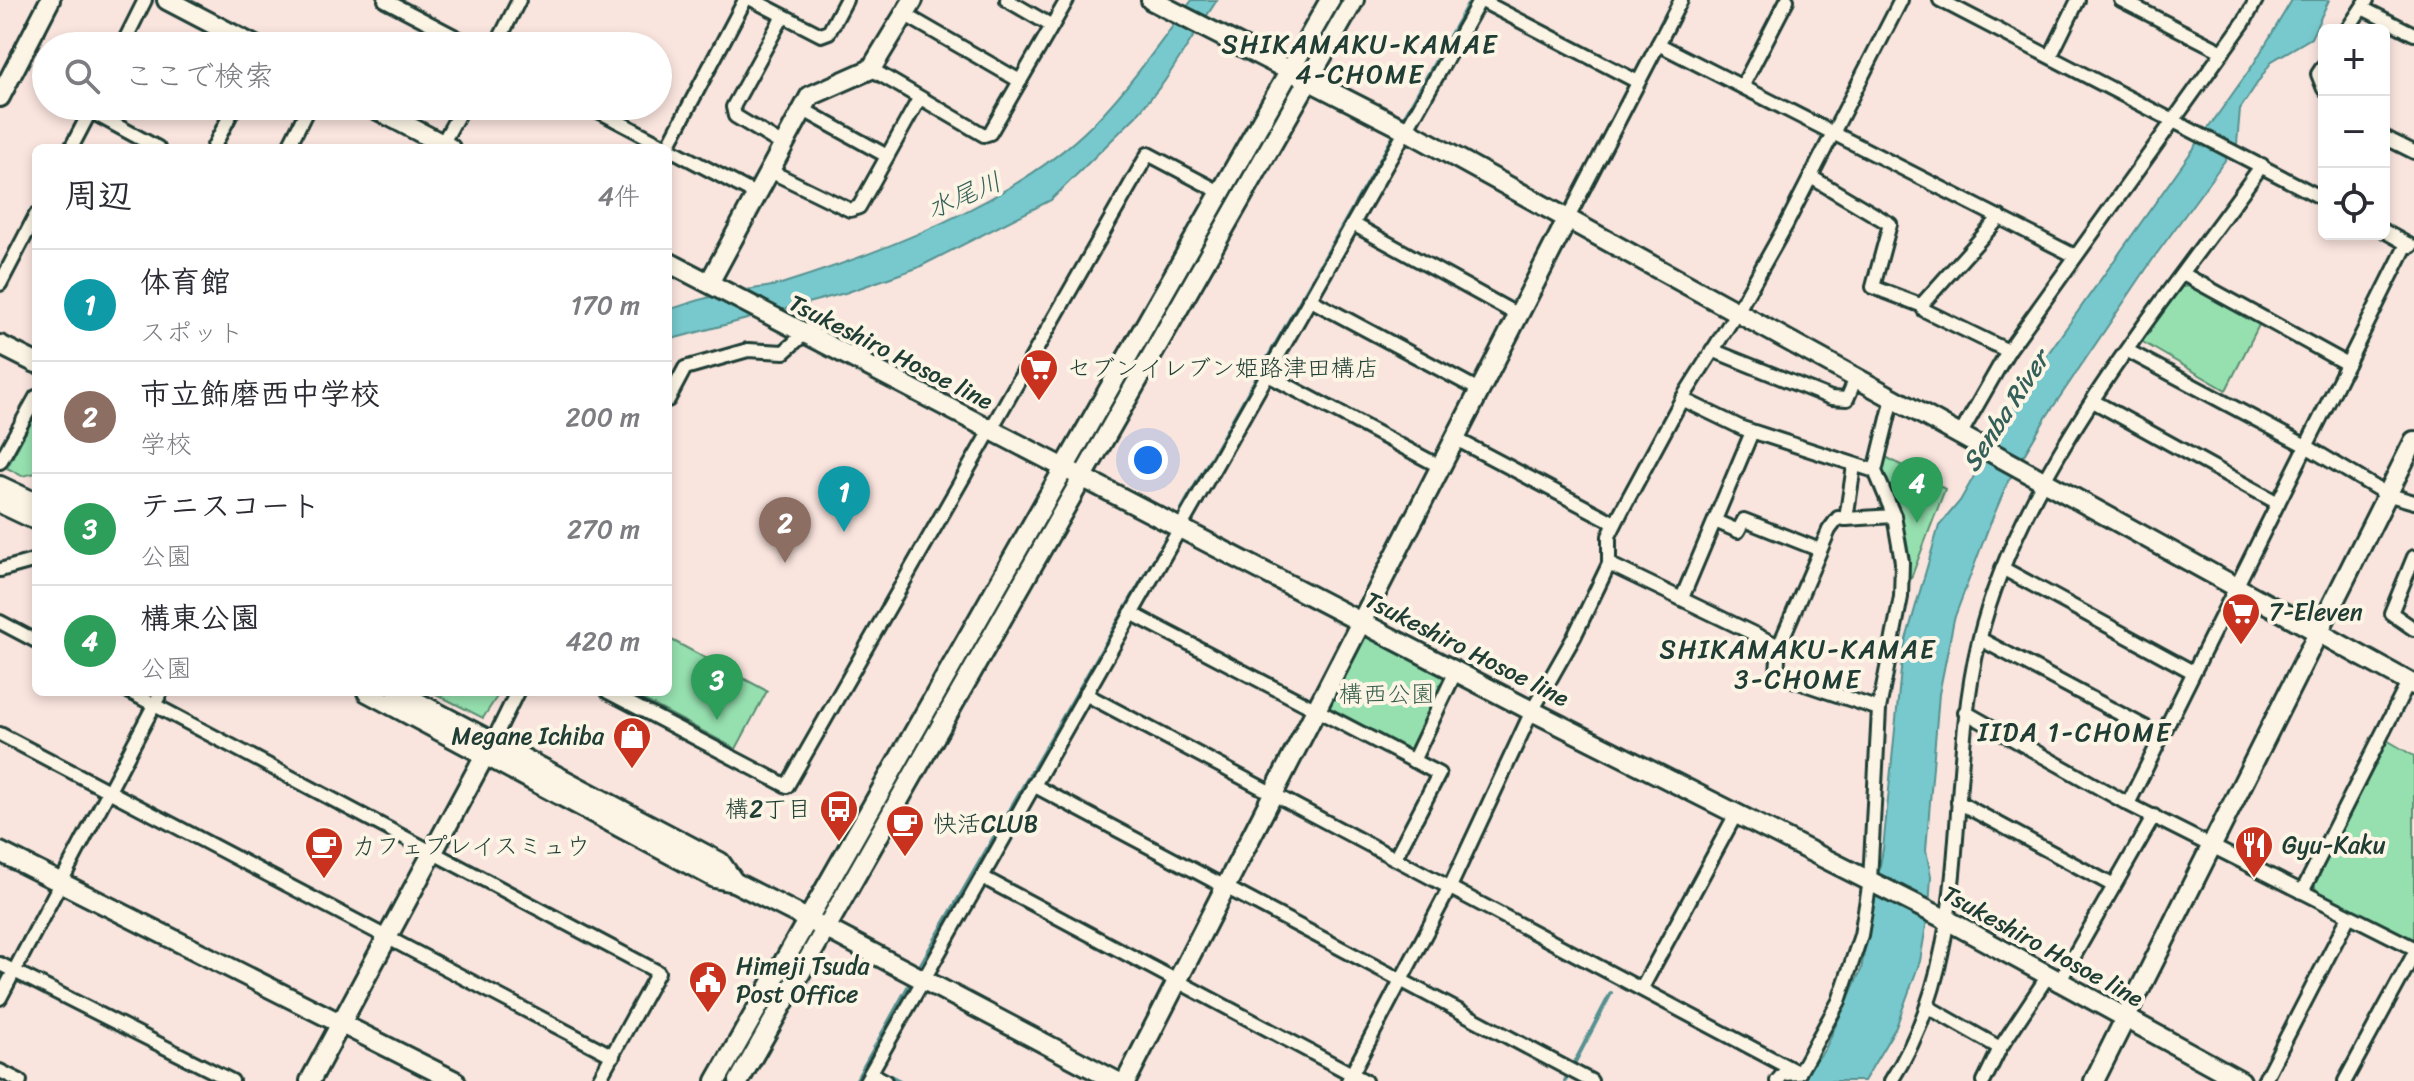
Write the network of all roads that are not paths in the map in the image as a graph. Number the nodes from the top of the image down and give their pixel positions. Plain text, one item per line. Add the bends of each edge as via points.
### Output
1 (50, 0) edge
2 (145, 0) edge
3 (167, 0) edge
4 (385, 0) edge
5 (519, 0) edge
6 (745, 0) edge
7 (753, 0) edge
8 (846, 0) edge
9 (1007, 0) edge
10 (1067, 0) edge
11 (1151, 0) edge
12 (1330, 0) edge
13 (1354, 0) edge
14 (1480, 0) edge
15 (1681, 0) edge
16 (1787, 0) edge
17 (1901, 0) edge
18 (1940, 0) edge
19 (2078, 0) edge
20 (2121, 0) edge
21 (2256, 0) edge
22 (1503, 4) edge
23 (2364, 4) edge
24 (189, 5) edge
25 (908, 7) edge
26 (783, 16) junction
27 (2351, 24) edge
28 (1052, 26) junction
29 (34, 32) edge
30 (129, 32) edge
31 (232, 32) edge
32 (446, 32) edge
33 (503, 32) edge
34 (2414, 34) edge
35 (32, 35) edge
36 (1658, 44) junction
37 (2223, 52) junction
38 (2051, 55) junction
39 (871, 69) junction
40 (1290, 71) junction
41 (1020, 81) junction
42 (1308, 81) junction
43 (1638, 82) junction
44 (1743, 85) junction
45 (0, 97) edge
46 (919, 99) junction
47 (802, 109) junction
48 (2175, 119) junction
49 (85, 120) edge
50 (111, 120) edge
51 (228, 120) edge
52 (303, 120) edge
53 (395, 120) edge
54 (457, 120) edge
55 (616, 120) edge
56 (1406, 130) junction
57 (1835, 132) junction
58 (2390, 140) edge
59 (73, 144) edge
60 (151, 144) edge
61 (215, 144) edge
62 (293, 144) edge
63 (439, 144) edge
64 (445, 144) edge
65 (661, 144) edge
66 (669, 144) edge
67 (783, 145) junction
68 (672, 150) edge
69 (2414, 152) edge
70 (887, 156) junction
71 (2256, 162) junction
72 (770, 171) junction
73 (1811, 177) junction
74 (1222, 193) junction
75 (757, 195) junction
76 (2318, 196) edge
77 (2000, 217) junction
78 (1567, 220) junction
79 (32, 223) edge
80 (1353, 224) junction
81 (2390, 234) edge
82 (2411, 245) edge
83 (2075, 256) junction
84 (672, 264) edge
85 (2183, 274) junction
86 (709, 283) junction
87 (0, 284) edge
88 (1309, 299) junction
89 (1923, 306) junction
90 (1737, 312) junction
91 (1518, 315) junction
92 (796, 330) junction
93 (0, 345) edge
94 (1712, 350) junction
95 (2008, 351) junction
96 (2128, 351) junction
97 (32, 361) edge
98 (2347, 364) junction
99 (1268, 375) junction
100 (1856, 378) junction
101 (1479, 390) junction
102 (672, 392) edge
103 (1893, 398) junction
104 (1682, 399) junction
105 (2093, 401) junction
106 (32, 404) edge
107 (990, 430) junction
108 (1752, 432) junction
109 (1960, 435) junction
110 (1454, 438) junction
111 (2414, 441) edge
112 (2306, 446) junction
113 (0, 462) edge
114 (1439, 466) junction
115 (1854, 466) junction
116 (1064, 467) junction
117 (1875, 471) junction
118 (1081, 476) junction
119 (2045, 483) junction
120 (0, 492) edge
121 (2386, 494) junction
122 (32, 502) edge
123 (2414, 502) edge
124 (2278, 503) junction
125 (1894, 516) junction
126 (32, 517) edge
127 (1846, 519) junction
128 (1715, 521) junction
129 (1615, 523) junction
130 (1180, 528) junction
131 (1820, 550) junction
132 (2414, 557) edge
133 (32, 561) edge
134 (1609, 564) junction
135 (2002, 568) junction
136 (0, 570) edge
137 (2411, 572) edge
138 (2235, 588) junction
139 (1682, 598) junction
140 (1131, 613) junction
141 (1360, 621) junction
142 (0, 622) edge
143 (2414, 629) edge
144 (2319, 630) junction
145 (32, 639) edge
146 (1980, 639) junction
147 (1779, 646) junction
148 (1456, 671) junction
149 (2193, 672) junction
150 (2411, 683) edge
151 (1085, 694) junction
152 (137, 696) edge
153 (159, 696) edge
154 (376, 696) edge
155 (404, 696) edge
156 (515, 696) edge
157 (616, 696) edge
158 (154, 705) junction
159 (1879, 709) junction
160 (1314, 711) junction
161 (1532, 711) junction
162 (1965, 712) junction
163 (0, 734) edge
164 (2160, 735) junction
165 (489, 748) junction
166 (1413, 761) junction
167 (1033, 785) junction
168 (108, 791) junction
169 (1272, 793) junction
170 (1958, 802) junction
171 (2128, 804) junction
172 (1737, 812) junction
173 (2154, 816) junction
174 (2212, 844) junction
175 (0, 852) edge
176 (433, 852) junction
177 (1395, 858) junction
178 (982, 877) junction
179 (1872, 882) junction
180 (61, 883) junction
181 (1225, 885) junction
182 (2114, 886) junction
183 (1450, 887) junction
184 (2302, 892) junction
185 (2349, 916) junction
186 (1943, 918) junction
187 (807, 920) junction
188 (825, 928) junction
189 (386, 938) junction
190 (2414, 951) edge
191 (0, 964) edge
192 (15, 972) junction
193 (923, 980) junction
194 (1177, 980) junction
195 (1403, 980) junction
196 (2053, 980) junction
197 (1642, 988) junction
198 (0, 998) edge
199 (1928, 1007) junction
200 (2125, 1020) junction
201 (340, 1022) junction
202 (2000, 1048) junction
203 (613, 1056) junction
204 (0, 1071) edge
205 (1799, 1073) junction
206 (868, 1077) edge
207 (1350, 1078) edge
208 (2232, 1079) edge
209 (20, 1081) edge
210 (232, 1081) edge
211 (310, 1081) edge
212 (455, 1081) edge
213 (598, 1081) edge
214 (716, 1081) edge
215 (739, 1081) edge
216 (885, 1081) edge
217 (1116, 1081) edge
218 (1126, 1081) edge
219 (1365, 1081) edge
220 (1591, 1081) edge
221 (1777, 1081) edge
222 (1891, 1081) edge
223 (1984, 1081) edge
224 (2094, 1081) edge
225 (2264, 1081) edge
226 (2345, 1081) edge

1 - 29 street
2 - 30 street
3 - 24 street
4 - 32 street
5 - 33 street
6 - 66 street
7 - 26 street
8 - 26 street via 829,32 821,35
9 - 28 street
10 - 28 street
11 - 40 street
12 - 40 street
13 - 42 street
14 - 22 street
14 - 56 street
15 - 36 street
16 - 44 street
17 - 57 street
18 - 38 street
19 - 38 street
20 - 37 street
21 - 37 street
22 - 43 street
23 - 27 street
23 - 34 street
24 - 31 street
25 - 39 street
25 - 41 street
26 - 67 street via 733,107 735,116
28 - 41 street
35 - 45 street
36 - 43 street
36 - 44 street
37 - 48 street
38 - 48 street
39 - 46 street
39 - 47 street via 810,96
40 - 42 street
40 - 74 street
41 - 46 street via 984,135
42 - 56 street
42 - 118 street
43 - 78 street
44 - 57 street
46 - 70 street
47 - 67 street
47 - 70 street
48 - 71 street
48 - 83 street
49 - 59 street
50 - 60 street
51 - 61 street
52 - 62 street
53 - 63 street
54 - 64 street
55 - 65 street
56 - 78 street
56 - 80 street
57 - 73 street
57 - 77 street
58 - 69 street
67 - 72 street
68 - 75 street
70 - 72 street via 859,207 850,210
71 - 76 street
71 - 85 street
72 - 75 street
73 - 89 street via 1890,224 1873,287
73 - 90 street
74 - 107 street via 1148,154
74 - 116 street
75 - 86 street
77 - 83 street
77 - 89 street
78 - 90 street
78 - 91 street
79 - 87 street
80 - 88 street
80 - 91 street
81 - 82 street
82 - 98 street
83 - 95 street
84 - 86 street, Tsukeshiro Hosoe line
85 - 96 street
85 - 98 street
86 - 92 street, Tsukeshiro Hosoe line
88 - 99 street
88 - 101 street
89 - 95 street
90 - 94 street
90 - 100 street
91 - 101 street
92 - 102 street via 784,352 748,350 685,368
92 - 107 street, Tsukeshiro Hosoe line
93 - 97 street
94 - 100 street via 1831,398 1847,399
94 - 104 street
95 - 109 street
96 - 105 street
96 - 112 street
98 - 112 street
99 - 114 street
99 - 130 street
100 - 103 street
101 - 110 street
103 - 109 street
103 - 117 street
104 - 108 street
104 - 129 street
105 - 119 street
105 - 124 street
106 - 113 street
107 - 116 street, Tsukeshiro Hosoe line
107 - 157 street via 787,786
108 - 115 street
108 - 128 street
109 - 119 street
110 - 114 street
110 - 129 street
111 - 121 street
112 - 121 street
112 - 124 street
114 - 141 street
115 - 117 street
115 - 127 street
116 - 118 street, Tsukeshiro Hosoe line
116 - 187 street
117 - 125 street
118 - 130 street, Tsukeshiro Hosoe line
118 - 188 street
119 - 135 street
119 - 138 street
120 - 122 street
120 - 126 street
121 - 123 street
121 - 144 street
124 - 138 street
125 - 127 street
125 - 159 street via 1902,562 1901,597
127 - 131 street via 1838,518
128 - 131 street via 1738,531 1744,520
128 - 139 street
129 - 134 street via 1607,545
130 - 140 street
130 - 141 street, Tsukeshiro Hosoe line
131 - 147 street
132 - 137 street
133 - 136 street
134 - 139 street
134 - 161 street
135 - 146 street
135 - 149 street
137 - 143 street via 2391,613
138 - 144 street
138 - 149 street
139 - 147 street
140 - 151 street
140 - 160 street
141 - 148 street, Tsukeshiro Hosoe line
141 - 160 street
142 - 145 street
144 - 150 street
144 - 174 street
146 - 162 street
146 - 164 street
147 - 159 street via 1777,672 1784,677
148 - 161 street, Tsukeshiro Hosoe line
148 - 166 street
149 - 164 street
150 - 184 street
151 - 167 street
151 - 169 street
152 - 158 street
153 - 158 street
154 - 165 street
155 - 165 street
156 - 165 street
158 - 168 street
158 - 176 street
159 - 179 street
160 - 166 street
160 - 169 street
161 - 172 street, Tsukeshiro Hosoe line
161 - 183 street
162 - 170 street
162 - 171 street
163 - 168 street
164 - 171 street
165 - 176 street
165 - 187 street via 715,878 734,882
166 - 177 street via 1439,774
167 - 178 street
167 - 181 street
168 - 180 street
168 - 189 street
169 - 177 street
169 - 181 street
170 - 182 street
170 - 186 street
171 - 173 street
172 - 179 street, Tsukeshiro Hosoe line
172 - 197 street
173 - 174 street
173 - 182 street
174 - 184 street
174 - 200 street
175 - 180 street
176 - 189 street
176 - 203 street via 658,972
177 - 183 street
178 - 193 street
178 - 194 street
179 - 186 street, Tsukeshiro Hosoe line
179 - 205 street via 1839,1001
180 - 192 street
180 - 201 street
181 - 194 street
181 - 195 street
182 - 196 street
183 - 195 street
183 - 197 street
184 - 185 street
185 - 190 street
185 - 225 street
186 - 196 street, Tsukeshiro Hosoe line
186 - 199 street
187 - 188 street
187 - 214 street
188 - 193 street
188 - 215 street
189 - 201 street
189 - 203 street
190 - 226 street
191 - 192 street
192 - 198 street
192 - 210 street
193 - 206 street
193 - 217 street
194 - 207 street
194 - 218 street
195 - 207 street
195 - 220 street
196 - 200 street, Tsukeshiro Hosoe line
196 - 202 street
197 - 205 street
199 - 202 street
199 - 222 street
200 - 208 street, Tsukeshiro Hosoe line
200 - 224 street
201 - 211 street
201 - 212 street
202 - 223 street
203 - 213 street
204 - 209 street
205 - 221 street via 1783,1074
206 - 216 street
207 - 219 street

